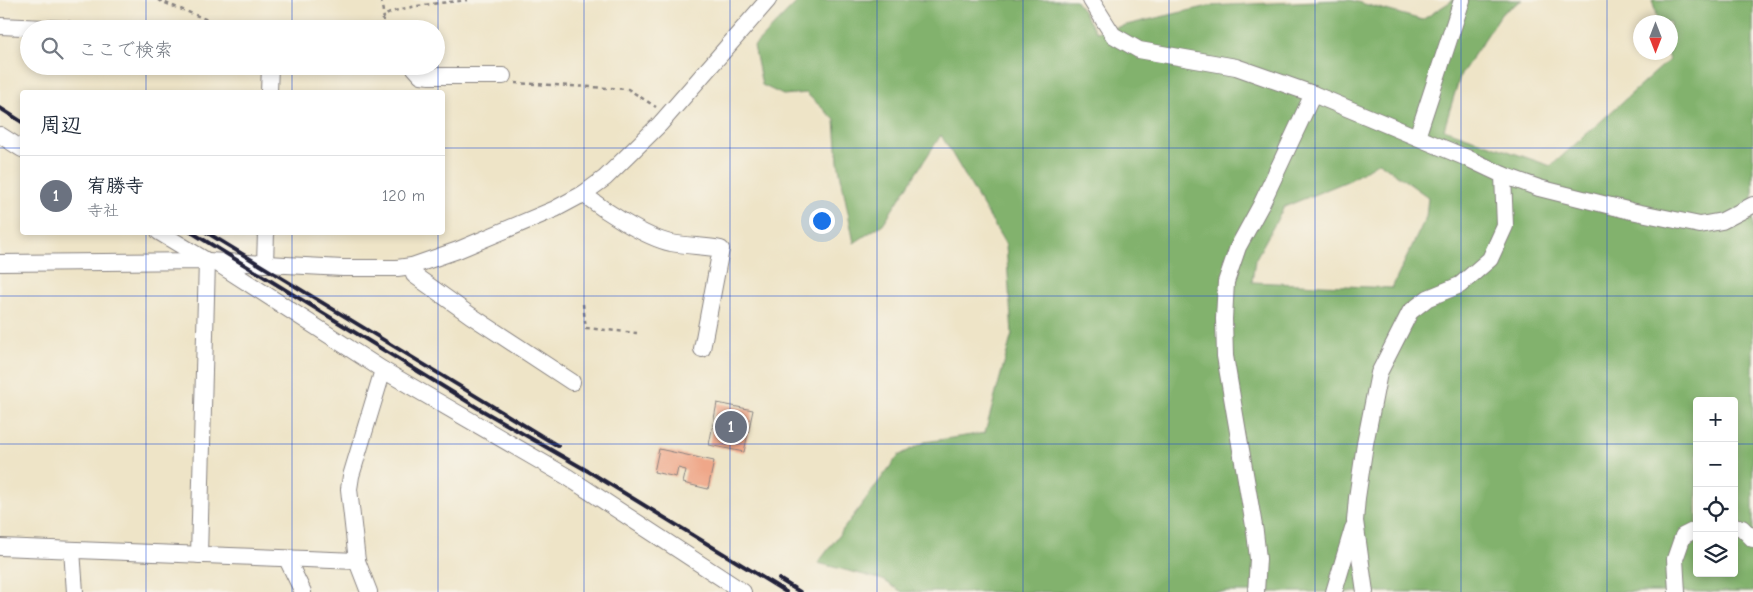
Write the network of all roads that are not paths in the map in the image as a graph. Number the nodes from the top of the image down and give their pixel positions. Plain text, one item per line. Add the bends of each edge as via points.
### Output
1 (768, 0) edge
2 (1091, 0) edge
3 (1462, 0) edge
4 (0, 26) edge
5 (20, 27) edge
6 (270, 75) edge
7 (421, 75) edge
8 (503, 76) road end
9 (269, 90) edge
10 (1313, 94) junction
11 (0, 135) edge
12 (1416, 137) junction
13 (20, 148) edge
14 (1503, 175) junction
15 (583, 194) junction
16 (1753, 205) edge
17 (164, 235) edge
18 (266, 235) edge
19 (211, 262) junction
20 (0, 263) edge
21 (265, 264) junction
22 (412, 266) junction
23 (702, 349) dead end
24 (383, 370) junction
25 (572, 382) dead end
26 (1355, 521) junction
27 (1738, 527) edge
28 (1693, 531) edge
29 (1753, 539) edge
30 (0, 547) edge
31 (72, 550) junction
32 (199, 555) junction
33 (287, 559) junction
34 (357, 561) junction
35 (75, 592) edge
36 (303, 592) edge
37 (369, 592) edge
38 (743, 592) edge
39 (1256, 592) edge
40 (1334, 592) edge
41 (1365, 592) edge
42 (1676, 592) edge

1 - 15 street via 668,115 605,178
2 - 10 street via 1113,35 1139,50 1236,67
3 - 12 street
4 - 5 street
6 - 9 street
7 - 8 street
10 - 12 street
10 - 39 street via 1261,206 1238,247 1226,282 1225,356 1255,532 1258,559
11 - 13 street
12 - 14 street
14 - 16 street via 1539,188 1700,225 1722,221
14 - 26 street via 1505,226 1490,259 1460,285 1428,298 1410,312 1379,373
15 - 22 street via 555,210
15 - 23 street via 646,233 677,244 721,249
17 - 19 street
18 - 21 street
19 - 20 street
19 - 21 street
19 - 24 street
19 - 32 street
21 - 22 street via 343,268
22 - 25 street via 414,276
24 - 34 street via 348,488
24 - 38 street via 566,476
26 - 40 street
26 - 41 street
27 - 29 street
28 - 42 street via 1683,536 1675,558
30 - 31 street
31 - 32 street
31 - 35 street
32 - 33 street
33 - 34 street
33 - 36 street
34 - 37 street

